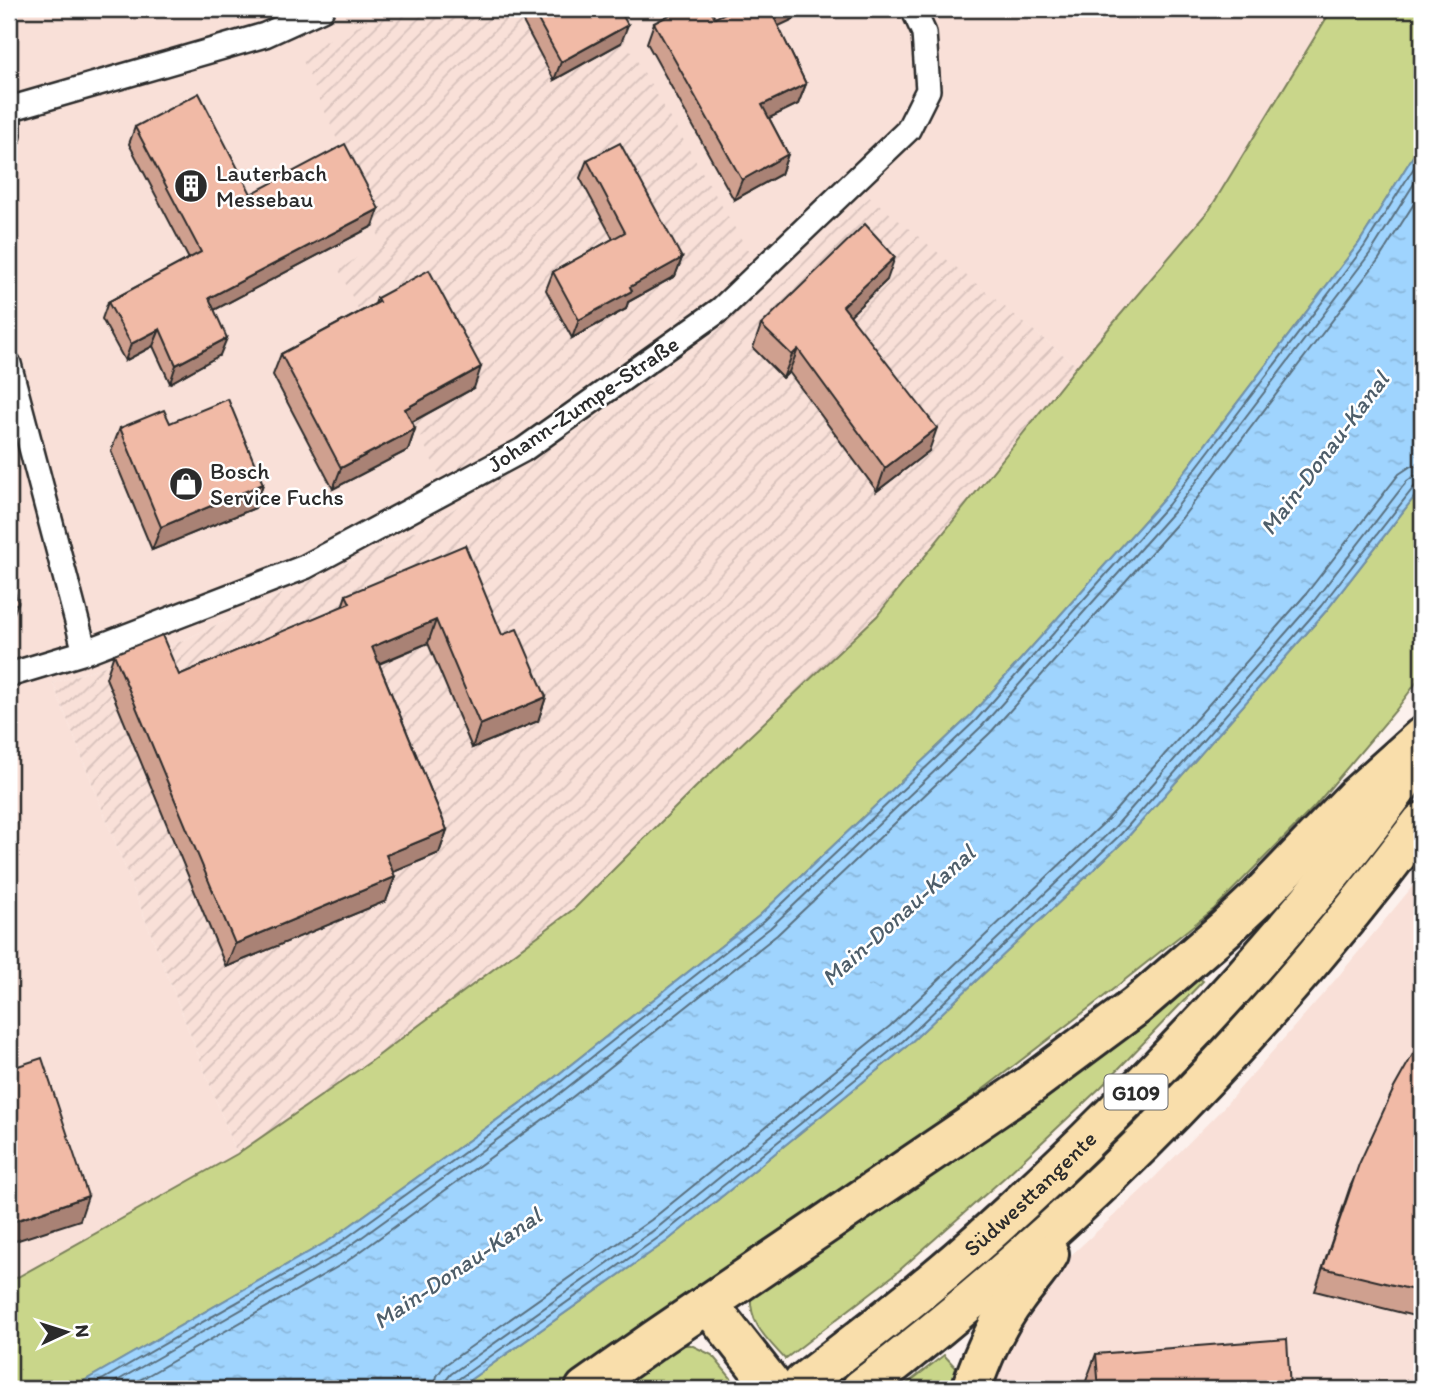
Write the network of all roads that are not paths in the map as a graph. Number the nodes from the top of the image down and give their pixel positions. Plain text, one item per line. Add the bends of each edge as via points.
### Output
1 (321, 9) edge
2 (913, 9) edge
3 (9, 109) edge
4 (9, 119) edge
5 (9, 135) edge
6 (9, 364) edge
7 (85, 652) junction
8 (9, 675) edge
9 (1422, 737) edge
10 (1422, 754) edge
11 (1422, 822) edge
12 (1074, 1209) junction
13 (718, 1318) junction
14 (789, 1386) edge
15 (585, 1389) edge
16 (861, 1389) edge
17 (971, 1389) edge

1 - 3 street via 265,35
2 - 7 street, Johann-Zumpe-Straße via 924,33 928,90 908,130 721,309 523,450 305,566
4 - 5 street
6 - 7 street
7 - 8 street, Johann-Zumpe-Straße
9 - 13 highway via 1356,796 1258,898 1136,1006
10 - 14 highway, Südwesttangente / G109 via 1293,920 1144,1084 1006,1216 904,1304
11 - 12 highway, Südwesttangente / G109 via 1256,1024
12 - 16 highway, Südwesttangente / G109
12 - 17 highway via 1040,1270 995,1331
13 - 14 highway
13 - 15 highway

